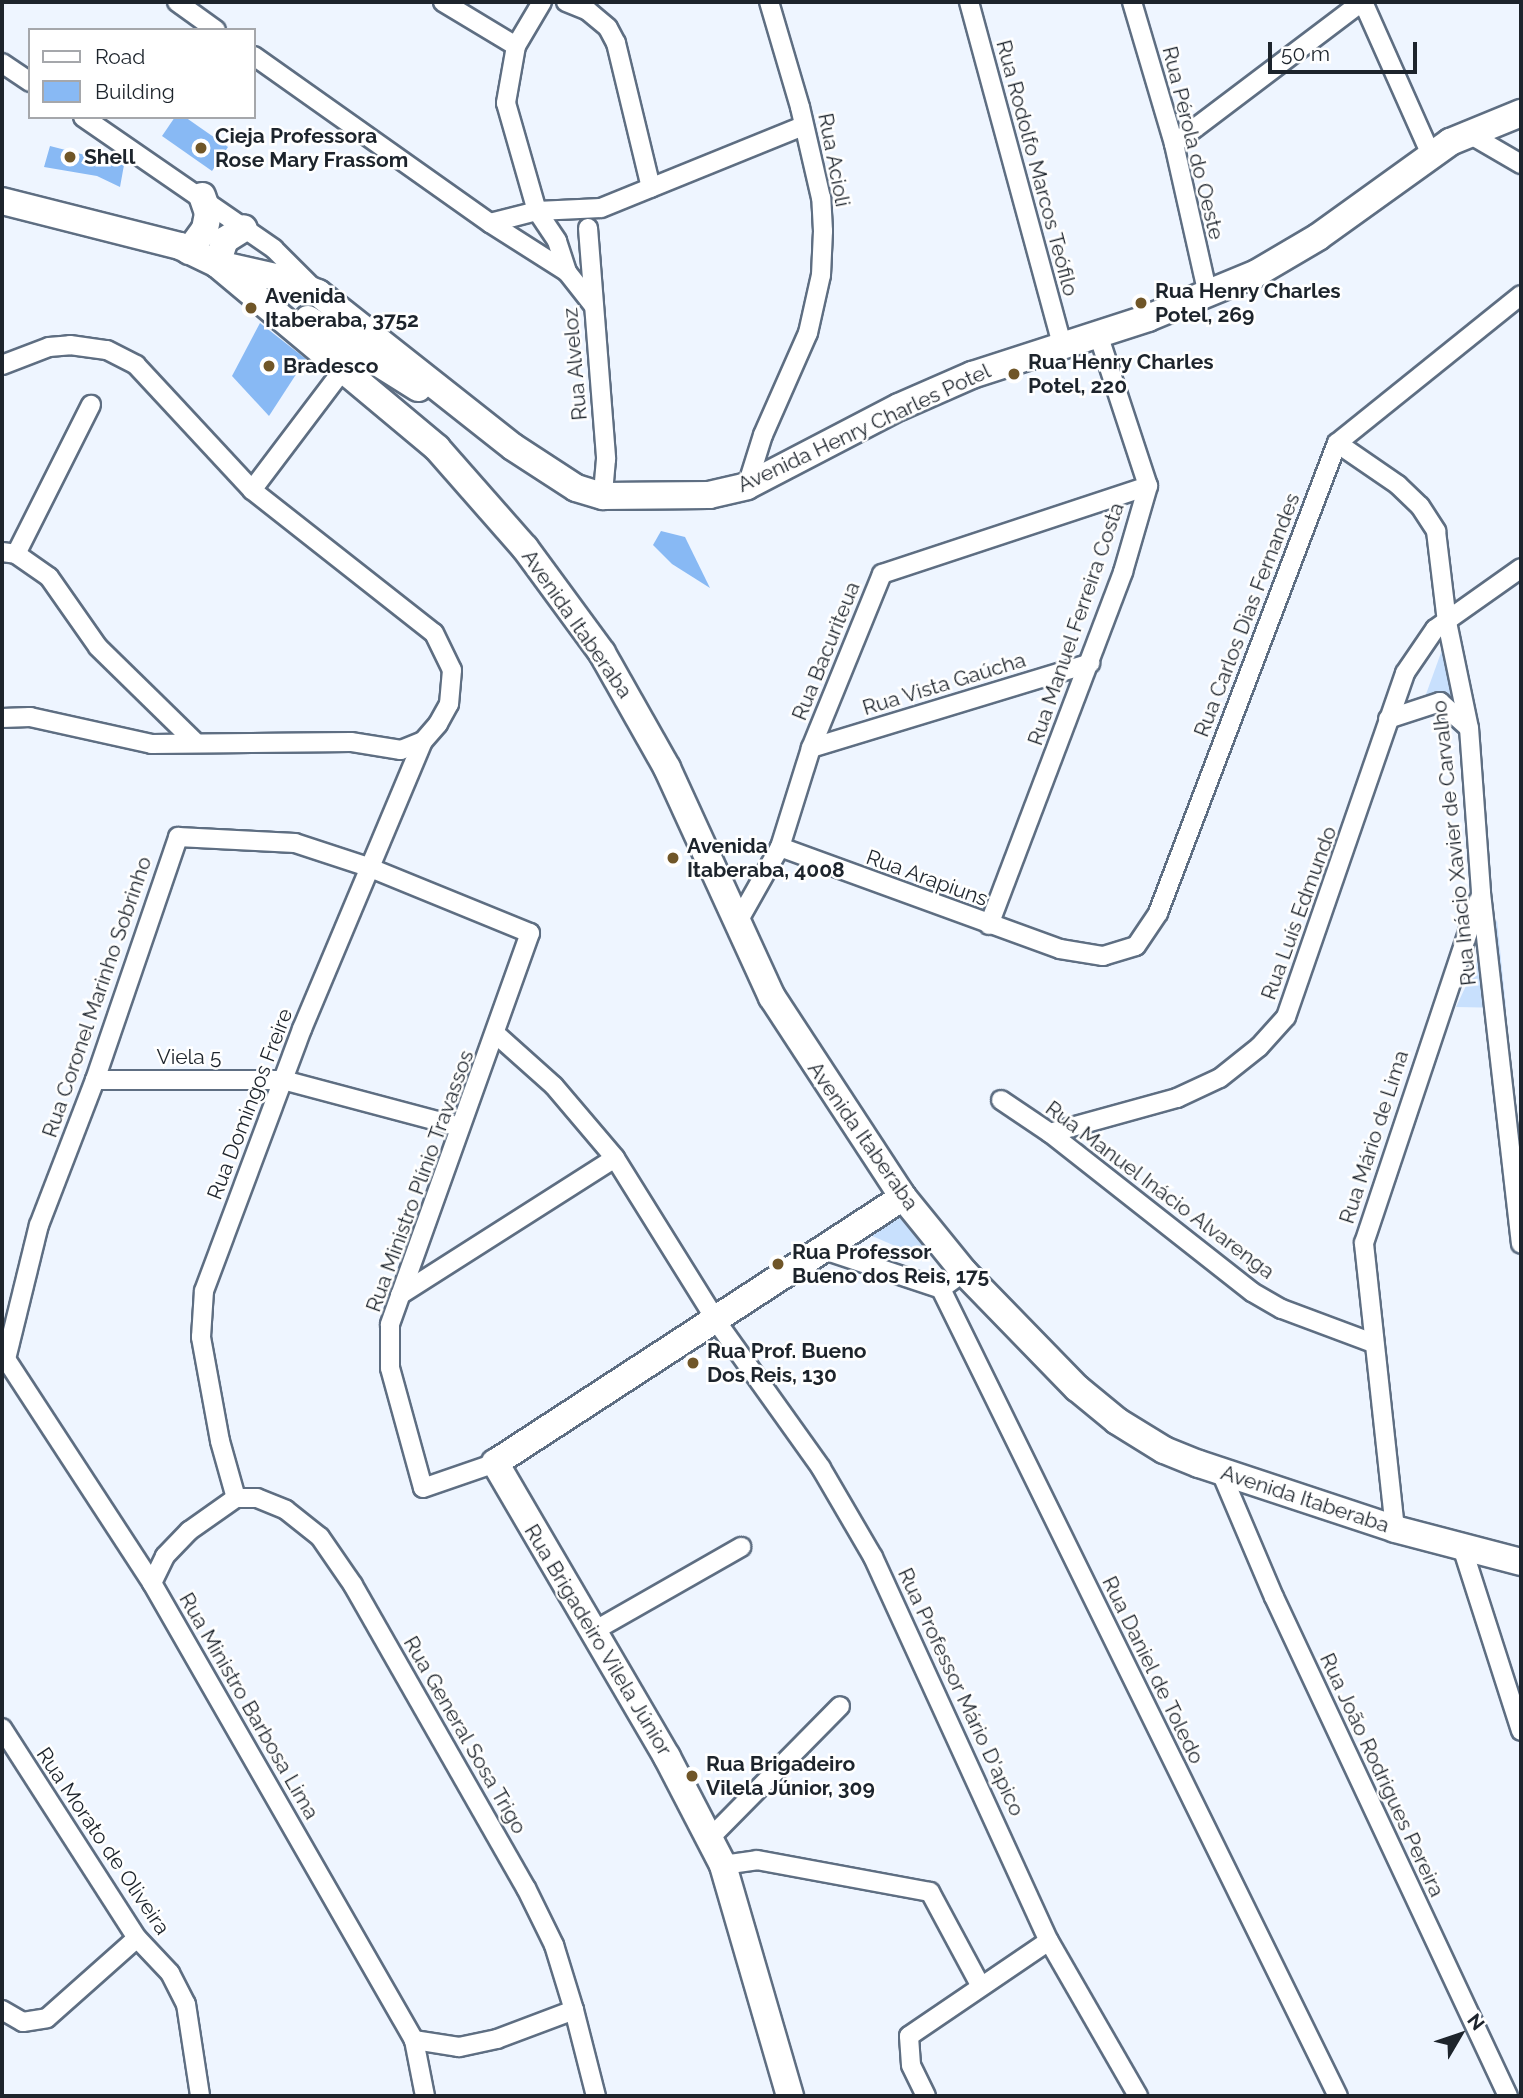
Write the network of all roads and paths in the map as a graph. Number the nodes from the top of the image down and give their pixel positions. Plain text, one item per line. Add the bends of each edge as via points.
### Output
1 (177, 2) edge
2 (443, 2) edge
3 (542, 2) edge
4 (566, 2) edge
5 (769, 2) edge
6 (969, 2) edge
7 (1132, 2) edge
8 (1363, 2) edge
9 (213, 28) edge
10 (516, 46) junction
11 (256, 57) edge
12 (2, 63) edge
13 (28, 81) edge
14 (1521, 113) edge
15 (86, 119) edge
16 (803, 126) junction
17 (1466, 132) junction
18 (1174, 144) junction
19 (1431, 155) junction
20 (1521, 164) edge
21 (650, 188) junction
22 (202, 196) junction
23 (2, 201) edge
24 (601, 208) junction
25 (537, 211) junction
26 (490, 223) junction
27 (244, 228) junction
28 (588, 228) junction
29 (189, 251) junction
30 (217, 264) junction
31 (567, 272) junction
32 (318, 293) junction
33 (1208, 295) junction
34 (1521, 295) edge
35 (593, 305) junction
36 (1098, 334) junction
37 (1062, 345) junction
38 (390, 348) junction
39 (353, 360) junction
40 (2, 365) edge
41 (412, 385) junction
42 (91, 405) dead end
43 (465, 410) junction
44 (1337, 443) junction
45 (437, 448) junction
46 (1148, 485) junction
47 (747, 486) junction
48 (252, 490) junction
49 (603, 496) junction
50 (9, 553) edge
51 (1521, 568) edge
52 (1447, 622) junction
53 (1090, 663) junction
54 (2, 718) edge
55 (1388, 719) junction
56 (1469, 728) junction
57 (194, 741) junction
58 (423, 741) junction
59 (811, 748) junction
60 (780, 847) junction
61 (368, 867) junction
62 (1481, 893) junction
63 (736, 925) junction
64 (989, 925) junction
65 (1060, 949) joint
66 (497, 1035) junction
67 (95, 1080) junction
68 (283, 1080) junction
69 (1001, 1100) dead end
70 (460, 1127) junction
71 (1050, 1133) junction
72 (615, 1158) junction
73 (903, 1197) junction
74 (1519, 1205) edge
75 (1521, 1244) edge
76 (824, 1250) junction
77 (964, 1272) junction
78 (941, 1289) junction
79 (400, 1295) junction
80 (717, 1322) junction
81 (1373, 1343) junction
82 (4, 1356) edge
83 (495, 1463) junction
84 (1220, 1471) junction
85 (236, 1497) junction
86 (1395, 1529) junction
87 (741, 1547) dead end
88 (1462, 1547) junction
89 (1521, 1562) edge
90 (152, 1583) junction
91 (592, 1632) junction
92 (840, 1706) dead end
93 (2, 1728) edge
94 (1521, 1731) edge
95 (710, 1838) junction
96 (723, 1865) junction
97 (137, 1938) junction
98 (1049, 1941) junction
99 (980, 1985) junction
100 (2, 2010) edge
101 (574, 2010) junction
102 (414, 2040) junction
103 (201, 2096) edge
104 (425, 2096) edge
105 (596, 2096) edge
106 (790, 2096) edge
107 (926, 2096) edge
108 (1138, 2096) edge
109 (1338, 2096) edge
110 (1508, 2096) edge

1 - 9 street
2 - 10 street
3 - 10 street
4 - 21 street via 588,11 608,28 616,43
5 - 16 street, Rua Acioli
6 - 37 street, Rua Rodolfo Marcos Teófilo
7 - 18 street, Rua Pérola do Oeste
8 - 18 street
8 - 19 street
10 - 25 street via 506,103
11 - 26 street
12 - 13 street
14 - 17 main road, Avenida Henry Charles Potel
15 - 22 street
16 - 21 street
16 - 47 street, Rua Acioli via 821,198 821,275 808,333 763,435
17 - 19 main road, Avenida Henry Charles Potel
17 - 20 street
18 - 33 street, Rua Pérola do Oeste
19 - 33 main road, Avenida Henry Charles Potel via 1288,257
21 - 24 street
22 - 27 street
22 - 29 main road via 208,214 205,229
23 - 29 main road, Avenida Itaberaba
24 - 25 street
24 - 28 street
25 - 26 street
25 - 31 street via 556,241
26 - 31 street
27 - 30 main road via 225,240
27 - 32 street via 274,249
28 - 31 street
28 - 35 street, Rua Alveloz
29 - 30 main road, Avenida Itaberaba
30 - 32 main road, Avenida Itaberaba via 280,278
30 - 39 main road, Avenida Itaberaba
31 - 35 street
32 - 38 main road, Avenida Itaberaba
33 - 36 main road, Avenida Henry Charles Potel
34 - 44 street
35 - 49 street, Rua Alveloz via 606,459
36 - 37 main road, Avenida Henry Charles Potel
36 - 46 street, Rua Manuel Ferreira Costa
37 - 47 main road, Avenida Henry Charles Potel via 972,375 899,407
38 - 41 main road, Avenida Itaberaba
38 - 43 main road, Avenida Henry Charles Potel
39 - 41 main road, Avenida Henry Charles Potel
39 - 45 main road, Avenida Itaberaba
39 - 48 street
40 - 48 street, Rua Domingos Freire via 49,347 107,350 136,365
41 - 43 main road, Avenida Henry Charles Potel
41 - 45 main road, Avenida Itaberaba
42 - 50 street
43 - 49 main road, Avenida Henry Charles Potel via 554,477
44 - 52 street, Rua Inácio Xavier de Carvalho via 1420,506 1438,542
44 - 65 street, Rua Carlos Dias Fernandes via 1147,935 1121,954
45 - 63 main road, Avenida Itaberaba via 525,548 603,653 667,768
46 - 53 street, Rua Manuel Ferreira Costa
46 - 59 street, Rua Bacuriteua via 882,574
47 - 49 main road, Avenida Henry Charles Potel via 709,495
48 - 58 street, Rua Domingos Freire via 434,633 452,670 449,704
50 - 57 street via 49,578 98,647
51 - 52 street, Rua Luís Edmundo
52 - 55 street, Rua Luís Edmundo via 1422,643
52 - 56 street, Rua Inácio Xavier de Carvalho
53 - 59 street, Rua Vista Gaúcha
53 - 64 street, Rua Manuel Ferreira Costa
54 - 57 street via 30,717 152,744
55 - 56 street via 1440,702
55 - 71 street, Rua Luís Edmundo via 1286,1017 1259,1047 1220,1078 1177,1098
56 - 62 street, Rua Inácio Xavier de Carvalho
57 - 58 street via 351,742 401,750
58 - 61 street, Rua Domingos Freire
59 - 60 street, Rua Bacuriteua
60 - 63 street, Rua Bacuriteua
60 - 64 street, Rua Arapiuns
61 - 66 street, Rua Ministro Plínio Travassos via 530,933
61 - 67 street, Rua Coronel Marinho Sobrinho via 295,844 178,837
61 - 68 street, Rua Domingos Freire
62 - 74 street, Rua Inácio Xavier de Carvalho
62 - 81 street, Rua Mário de Lima via 1368,1224 1364,1270
63 - 73 main road, Avenida Itaberaba via 803,1050
64 - 65 street, Rua Arapiuns
66 - 70 street, Rua Ministro Plínio Travassos
66 - 72 street, Rua Professor Mário D'apico via 554,1086
67 - 68 street, Viela 5
67 - 82 street, Rua Coronel Marinho Sobrinho via 39,1225
68 - 70 street, Viela 5
68 - 85 street, Rua Domingos Freire via 204,1291 201,1336 220,1441
69 - 71 street, Rua Manuel Inácio Alvarenga
70 - 79 street, Rua Ministro Plínio Travassos
71 - 81 street, Rua Manuel Inácio Alvarenga via 1252,1292 1282,1309
72 - 79 street
72 - 80 street, Rua Professor Mário D'apico
73 - 76 main road
73 - 77 main road, Avenida Itaberaba
74 - 75 street, Rua Inácio Xavier de Carvalho
76 - 78 street
76 - 80 main road
77 - 78 street
77 - 84 main road, Avenida Itaberaba via 1077,1388 1117,1421 1164,1450
78 - 109 street, Rua Daniel de Toledo
79 - 83 street, Rua Ministro Plínio Travassos via 390,1325 390,1368 423,1488
80 - 83 main road
80 - 98 street, Rua Professor Mário D'apico via 821,1468 873,1557
81 - 86 street, Rua Mário de Lima
82 - 90 street, Rua Ministro Barbosa Lima
83 - 91 main road, Rua Brigadeiro Vilela Júnior
84 - 86 main road, Avenida Itaberaba
84 - 110 street, Rua João Rodrigues Pereira via 1274,1597
85 - 90 street via 188,1531 165,1556
85 - 101 street, Rua General Sosa Trigo via 257,1498 286,1510 320,1537 353,1585 526,1888 554,1945
86 - 88 main road, Avenida Itaberaba
87 - 91 street
88 - 89 main road, Avenida Itaberaba
88 - 94 street
90 - 102 street, Rua Ministro Barbosa Lima
91 - 95 main road, Rua Brigadeiro Vilela Júnior
92 - 95 street
93 - 97 street, Rua Morato de Oliveira
95 - 96 main road, Rua Brigadeiro Vilela Júnior
96 - 99 street via 757,1860 930,1892
96 - 106 main road, Rua Brigadeiro Vilela Júnior
97 - 100 street via 47,2018 23,2022
97 - 103 street, Rua Morato de Oliveira via 170,1973 186,2004
98 - 99 street
98 - 108 street, Rua Professor Mário D'apico
99 - 107 street via 909,2036 911,2065
101 - 102 street via 497,2039 459,2047
101 - 105 street, Rua General Sosa Trigo
102 - 104 street, Rua Ministro Barbosa Lima

